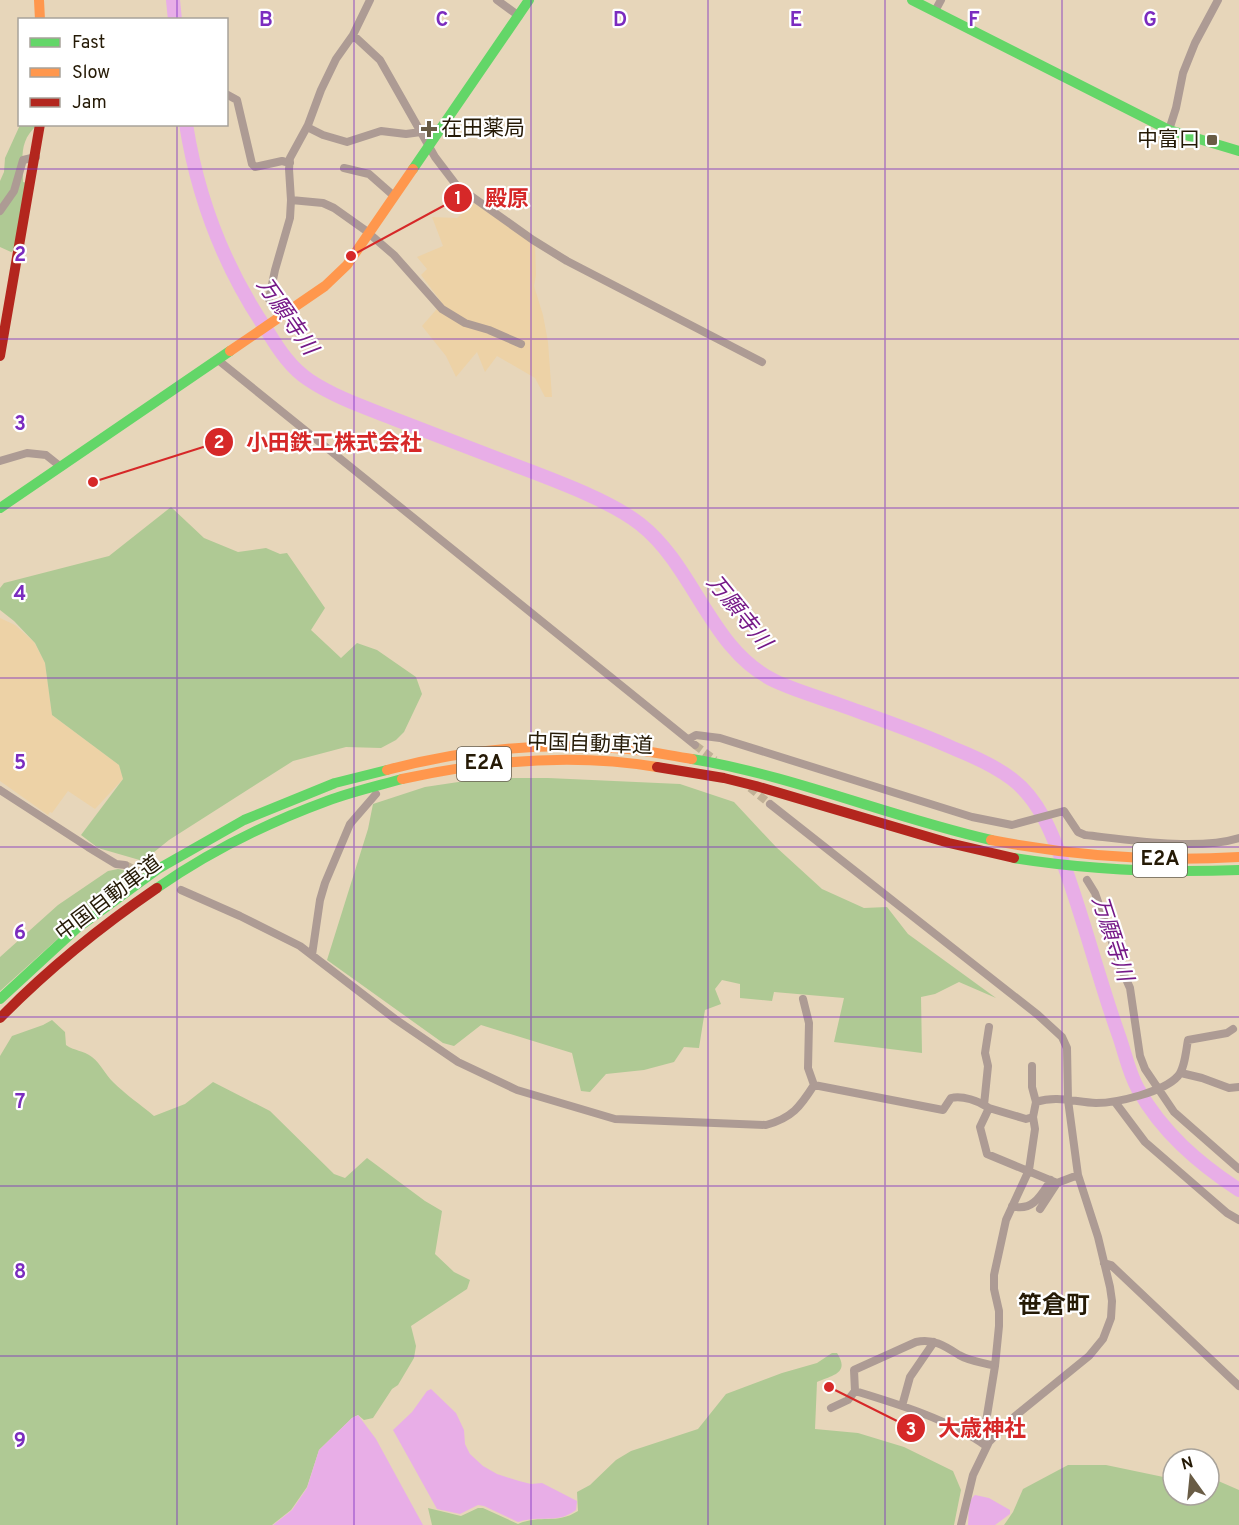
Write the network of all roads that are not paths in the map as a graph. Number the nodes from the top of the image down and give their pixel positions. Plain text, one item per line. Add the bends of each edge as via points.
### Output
1 (39, 0) edge
2 (370, 0) edge
3 (497, 0) edge
4 (529, 0) edge
5 (912, 0) edge
6 (941, 0) edge
7 (1218, 0) edge
8 (935, 11) junction
9 (519, 16) junction
10 (40, 18) edge
11 (353, 35) junction
12 (228, 95) edge
13 (40, 126) edge
14 (307, 127) junction
15 (1169, 130) junction
16 (421, 132) junction
17 (429, 146) junction
18 (1239, 151) edge
19 (36, 157) junction
20 (290, 163) junction
21 (344, 168) dead end
22 (394, 196) junction
23 (291, 200) junction
24 (0, 211) edge
25 (369, 234) junction
26 (269, 299) dead end
27 (521, 344) dead end
28 (0, 356) edge
29 (218, 360) junction
30 (762, 362) dead end
31 (0, 461) edge
32 (61, 467) junction
33 (0, 508) edge
34 (0, 790) edge
35 (376, 794) dead end
36 (770, 804) tunnel mouth
37 (1239, 838) edge
38 (1239, 855) edge
39 (125, 865) tunnel mouth
40 (1239, 870) edge
41 (1088, 874) junction
42 (181, 890) dead end
43 (312, 955) junction
44 (0, 999) edge
45 (803, 999) dead end
46 (0, 1018) edge
47 (989, 1027) dead end
48 (1233, 1029) dead end
49 (1032, 1066) dead end
50 (1180, 1073) junction
51 (814, 1085) junction
52 (1239, 1087) edge
53 (1156, 1090) junction
54 (1068, 1100) junction
55 (1118, 1101) junction
56 (1036, 1102) junction
57 (986, 1107) junction
58 (1033, 1117) junction
59 (1239, 1169) edge
60 (1029, 1170) junction
61 (1078, 1175) junction
62 (1054, 1182) junction
63 (1012, 1206) junction
64 (1040, 1209) dead end
65 (1239, 1220) edge
66 (1104, 1263) junction
67 (934, 1342) junction
68 (995, 1366) junction
69 (1239, 1386) edge
70 (855, 1391) junction
71 (902, 1406) junction
72 (831, 1408) dead end
73 (987, 1444) junction
74 (961, 1525) edge

1 - 10 main road
2 - 11 street
3 - 9 street
4 - 9 main road
5 - 8 main road
6 - 8 street
7 - 15 street via 1183,73
8 - 15 main road
9 - 17 main road
11 - 14 street via 336,59
11 - 16 street via 380,60
12 - 20 street via 237,100 252,164 255,167
13 - 19 main road
14 - 16 street via 347,142 381,131
14 - 20 street
15 - 18 main road
16 - 17 street
17 - 22 main road
17 - 30 street via 457,186 533,240
19 - 24 street via 23,160 16,186
19 - 28 main road
20 - 23 street
21 - 22 street via 369,174
22 - 25 main road
23 - 25 street via 323,203
23 - 26 street
25 - 27 street via 408,269 442,309
25 - 29 main road via 325,286
29 - 32 main road
29 - 37 street via 692,742 696,735 720,738 972,817 1012,825 1064,812 1085,836 1209,843
31 - 32 street via 27,453 46,455
32 - 33 main road
34 - 39 street via 116,864
35 - 43 street via 350,824 325,883
36 - 54 street via 1062,1037 1067,1048
38 - 44 main road, 中国自動車道 / E2A via 1126,859 1026,847 680,754 568,745 491,748 397,764 322,787 215,835 82,925
40 - 41 main road, 中国自動車道 / E2A
41 - 46 main road, 中国自動車道 / E2A via 931,838 680,769 568,760 444,769 309,806 221,847 171,877 90,936
41 - 53 street via 1130,988 1140,1056
42 - 43 street via 279,934
43 - 51 street via 394,1019 466,1066 517,1090 615,1119 766,1125 792,1113
45 - 51 street via 809,1023 808,1068
47 - 57 street
48 - 50 street via 1227,1034 1188,1040
49 - 56 street
50 - 52 street via 1229,1088
50 - 53 street
51 - 57 street via 943,1110 951,1098 958,1096
53 - 55 street
53 - 59 street via 1174,1112
54 - 55 street
54 - 56 street
54 - 61 street
55 - 65 street via 1145,1142
56 - 58 street
57 - 58 street via 1026,1119
57 - 60 street via 980,1128 987,1154
58 - 60 street
60 - 62 street
60 - 63 street
61 - 62 street
61 - 66 street
62 - 63 street via 1034,1204
62 - 64 street
63 - 68 street via 994,1275 999,1311
66 - 69 street via 1111,1265
66 - 73 street via 1112,1301 1103,1339 1089,1356
67 - 68 street
67 - 70 street via 916,1342 854,1370
67 - 71 street via 910,1377
68 - 73 street via 984,1434
70 - 71 street
70 - 72 street via 848,1400
71 - 73 street
73 - 74 street via 973,1475

